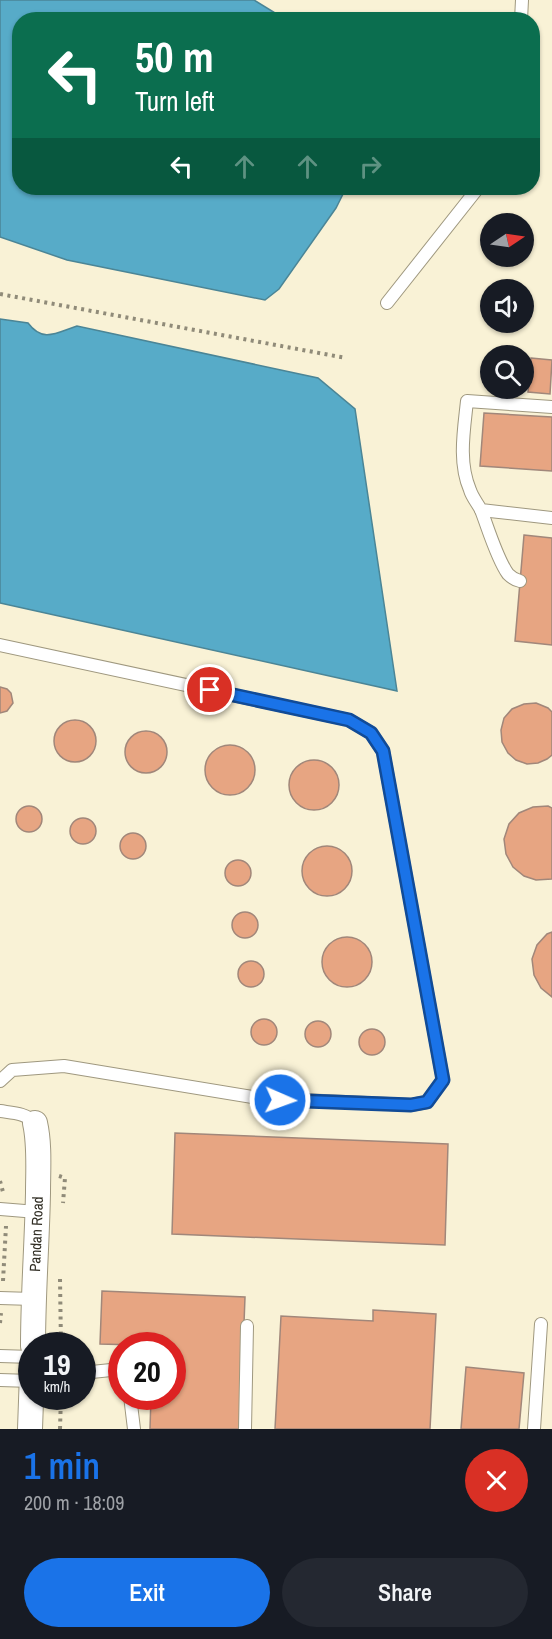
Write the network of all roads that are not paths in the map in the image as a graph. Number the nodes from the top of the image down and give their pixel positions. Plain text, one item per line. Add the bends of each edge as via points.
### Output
1 (472, 195) edge
2 (387, 303) dead end
3 (552, 407) edge
4 (481, 510) junction
5 (552, 518) edge
6 (520, 580) dead end
7 (0, 645) edge
8 (0, 1081) edge
9 (0, 1111) edge
10 (35, 1123) joint
11 (3, 1210) edge
12 (37, 1212) junction
13 (1, 1298) edge
14 (33, 1299) junction
15 (541, 1324) dead end
16 (247, 1326) dead end
17 (33, 1332) edge
18 (0, 1356) edge
19 (18, 1357) edge
20 (18, 1378) edge
21 (0, 1380) edge
22 (30, 1410) edge
23 (132, 1410) edge
24 (30, 1429) edge
25 (134, 1429) edge
26 (244, 1429) edge
27 (534, 1429) edge

1 - 2 lane
3 - 4 lane via 467,400 464,468
4 - 5 lane
4 - 6 lane via 507,573
7 - 8 lane via 349,720 371,733 383,751 443,1080 427,1102 411,1105 258,1098 64,1066 12,1070
9 - 10 lane via 21,1114
10 - 12 street, Pandan Road
11 - 12 lane
12 - 14 street, Pandan Road
13 - 14 lane
14 - 17 street, Pandan Road
15 - 27 lane
16 - 26 lane
18 - 19 lane
20 - 21 lane
22 - 24 street
23 - 25 lane

